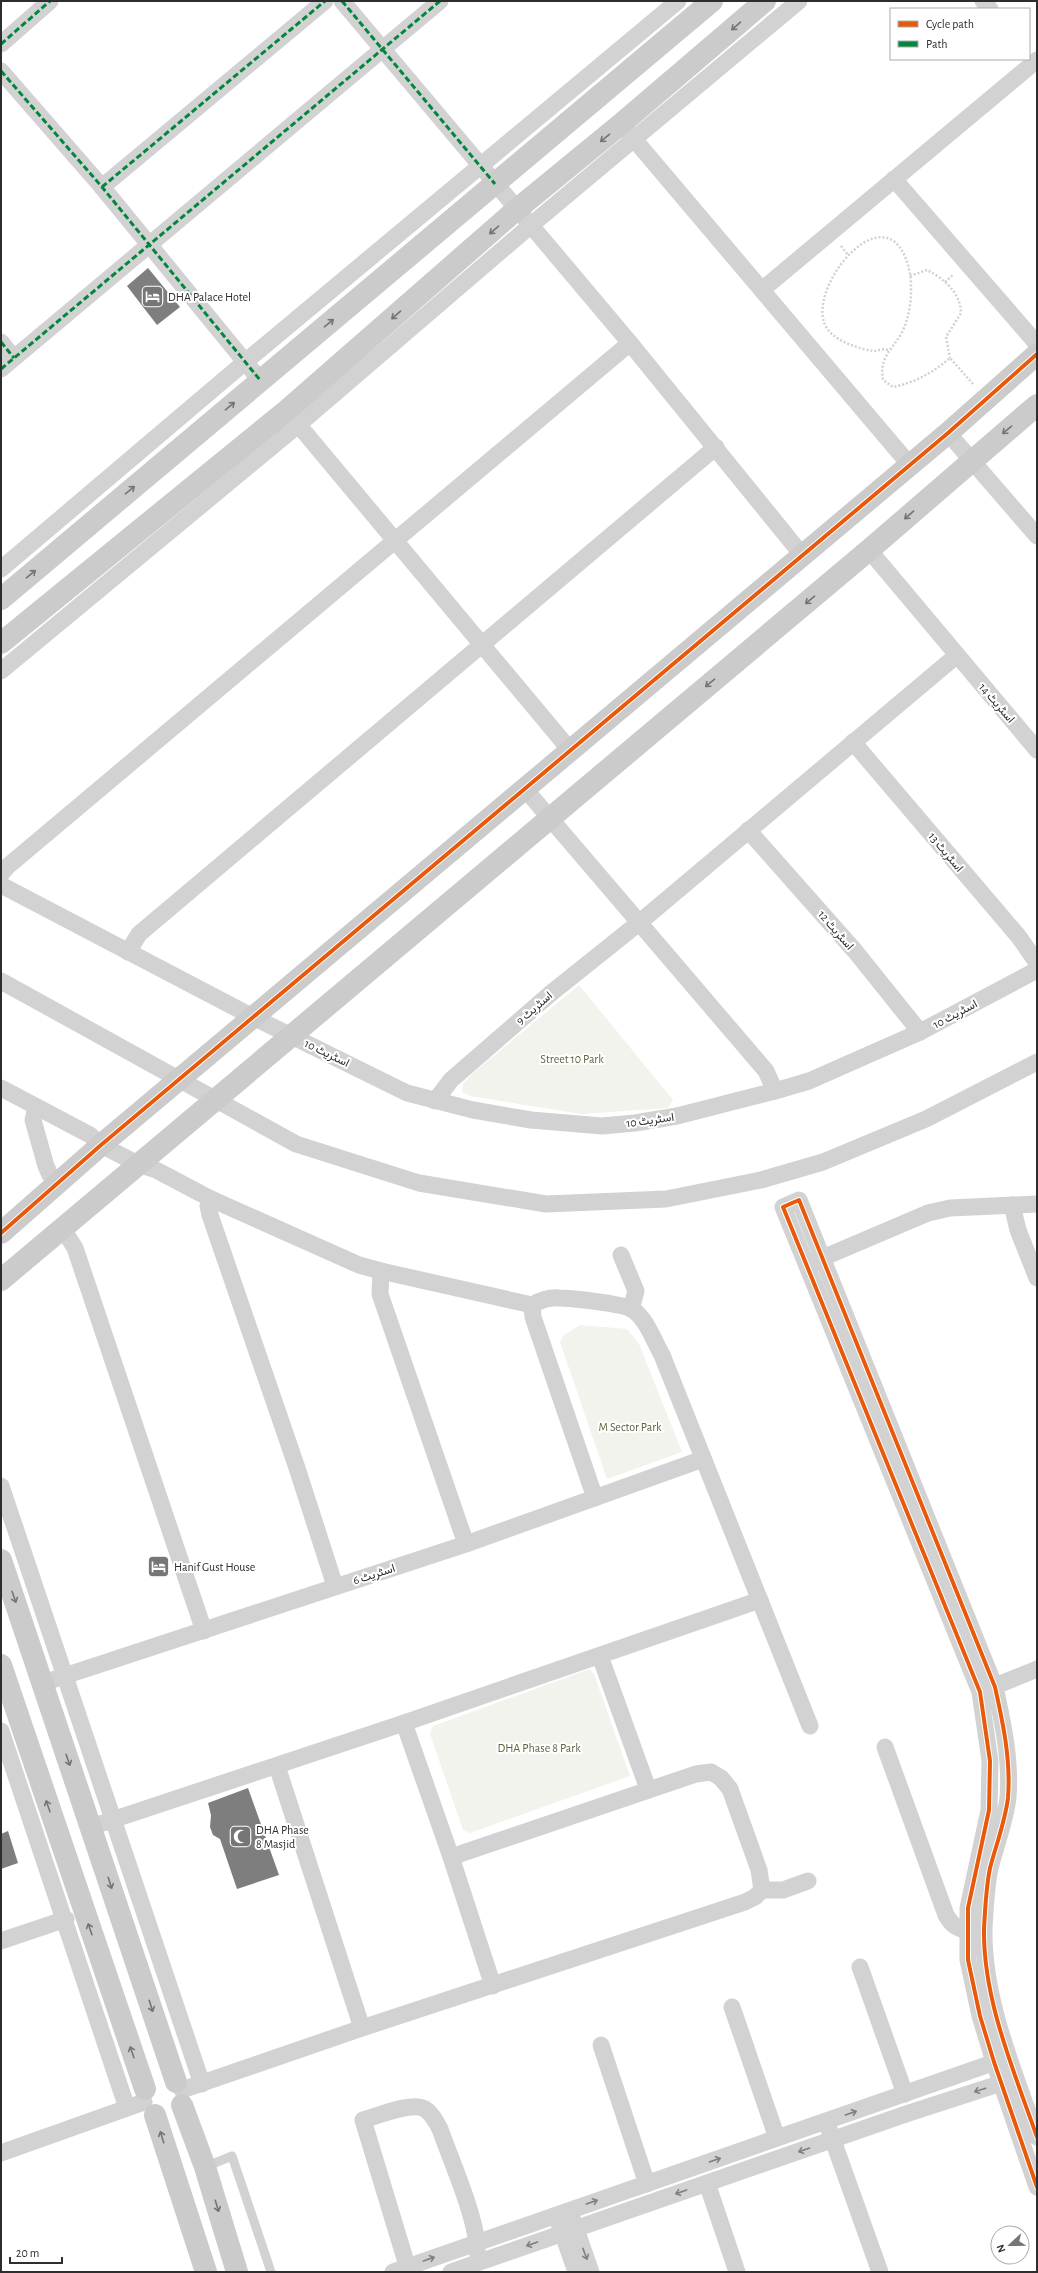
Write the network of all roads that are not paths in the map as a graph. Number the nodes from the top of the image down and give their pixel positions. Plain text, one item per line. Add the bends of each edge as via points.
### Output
1 (50, 1) edge
2 (325, 1) edge
3 (342, 1) edge
4 (440, 1) edge
5 (678, 1) edge
6 (712, 1) edge
7 (765, 1) edge
8 (799, 1) edge
9 (1, 44) edge
10 (382, 50) junction
11 (1034, 61) edge
12 (1, 71) edge
13 (628, 132) junction
14 (480, 167) junction
15 (894, 179) junction
16 (495, 184) junction
17 (102, 188) junction
18 (516, 210) junction
19 (530, 226) junction
20 (149, 245) junction
21 (763, 290) junction
22 (1, 342) edge
23 (630, 343) junction
24 (1037, 344) edge
25 (1037, 354) edge
26 (14, 358) junction
27 (245, 362) junction
28 (1, 369) edge
29 (260, 380) junction
30 (1037, 406) edge
31 (292, 418) junction
32 (948, 432) junction
33 (716, 447) junction
34 (972, 460) junction
35 (909, 464) junction
36 (1037, 536) edge
37 (396, 542) junction
38 (869, 550) junction
39 (803, 556) junction
40 (1, 569) edge
41 (1, 599) edge
42 (1, 643) edge
43 (483, 644) junction
44 (956, 656) junction
45 (1, 671) edge
46 (853, 742) junction
47 (570, 750) junction
48 (1037, 750) edge
49 (525, 789) junction
50 (549, 818) junction
51 (748, 830) junction
52 (1, 874) edge
53 (1, 886) edge
54 (640, 922) junction
55 (128, 952) junction
56 (1037, 963) edge
57 (1037, 970) edge
58 (1, 981) edge
59 (255, 1018) junction
60 (920, 1032) junction
61 (291, 1036) junction
62 (1037, 1062) edge
63 (180, 1079) junction
64 (1, 1088) edge
65 (775, 1091) junction
66 (215, 1101) junction
67 (435, 1101) junction
68 (36, 1108) junction
69 (101, 1146) junction
70 (138, 1164) junction
71 (58, 1183) junction
72 (211, 1199) junction
73 (1037, 1204) edge
74 (1012, 1205) junction
75 (63, 1229) junction
76 (1, 1233) edge
77 (621, 1255) dead end
78 (823, 1257) junction
79 (807, 1264) junction
80 (381, 1272) junction
81 (1037, 1278) edge
82 (1, 1280) edge
83 (532, 1305) junction
84 (631, 1309) junction
85 (703, 1459) junction
86 (1, 1486) edge
87 (595, 1498) junction
88 (466, 1544) junction
89 (1, 1560) edge
90 (335, 1586) junction
91 (760, 1600) junction
92 (204, 1631) junction
93 (600, 1656) junction
94 (1, 1665) edge
95 (1037, 1669) edge
96 (54, 1679) junction
97 (987, 1690) junction
98 (404, 1723) junction
99 (810, 1726) dead end
100 (1, 1730) edge
101 (61, 1738) junction
102 (885, 1747) dead end
103 (13, 1754) edge
104 (277, 1766) junction
105 (648, 1789) junction
106 (112, 1820) junction
107 (91, 1827) junction
108 (451, 1857) junction
109 (808, 1881) dead end
110 (762, 1890) junction
111 (66, 1919) junction
112 (967, 1931) junction
113 (1, 1941) edge
114 (860, 1968) dead end
115 (493, 1986) junction
116 (732, 2007) dead end
117 (362, 2028) junction
118 (601, 2045) dead end
119 (1002, 2059) junction
120 (1009, 2080) junction
121 (202, 2084) junction
122 (180, 2092) junction
123 (905, 2094) junction
124 (143, 2103) junction
125 (826, 2121) junction
126 (1036, 2129) edge
127 (777, 2138) junction
128 (833, 2140) junction
129 (1, 2153) edge
130 (207, 2174) junction
131 (706, 2183) junction
132 (647, 2184) junction
133 (1037, 2187) edge
134 (179, 2191) junction
135 (562, 2212) junction
136 (569, 2231) junction
137 (477, 2242) junction
138 (479, 2267) edge
139 (403, 2270) edge
140 (206, 2272) edge
141 (237, 2272) edge
142 (271, 2272) edge
143 (451, 2272) edge
144 (576, 2272) edge
145 (591, 2272) edge
146 (737, 2272) edge
147 (880, 2272) edge

1 - 9 street
2 - 17 street
3 - 10 street
4 - 10 street
5 - 14 street
6 - 16 street
7 -> 13 street
8 - 13 street
10 - 14 street
10 - 20 street
11 - 15 street
12 - 17 street
13 -> 18 street
13 - 19 street
13 - 21 street
14 - 16 street
14 - 27 street
15 - 21 street
15 - 24 street
16 - 18 street
29 -> 16 street
17 - 20 street
18 - 19 street
18 -> 31 street
19 - 23 street
19 - 31 street
20 - 26 street
20 - 27 street
21 - 35 street
22 - 26 street
23 - 33 street
23 - 37 street
25 - 32 street
26 - 28 street
27 - 29 street
27 - 40 street
41 -> 29 street
30 -> 34 street
31 - 37 street
31 - 42 street
31 - 45 street
32 - 34 street
32 - 35 street
33 - 39 street
33 - 43 street
34 - 36 street
34 -> 38 street
35 - 39 street
37 - 43 street
37 - 52 street
38 - 44 street, اسٹریٹ 14
38 -> 50 street
39 - 47 street
43 - 47 street
43 - 55 street via 139,934
44 - 46 street, اسٹریٹ 9
44 - 48 street, اسٹریٹ 14
46 - 51 street, اسٹریٹ 9
46 - 56 street, اسٹریٹ 13 via 1019,937
47 - 49 street
49 - 50 street
49 - 59 street
50 - 54 street
50 - 61 street
51 - 54 street, اسٹریٹ 9
51 - 60 street, اسٹریٹ 12 via 855,951
53 - 55 street, اسٹریٹ 10
54 - 65 street via 766,1071
54 - 67 street, اسٹریٹ 9 via 550,994 451,1080
55 - 59 street, اسٹریٹ 10
57 - 60 street, اسٹریٹ 10
58 - 63 street
59 - 61 street, اسٹریٹ 10
59 - 63 street
60 - 65 street, اسٹریٹ 10 via 809,1081
61 - 66 street
61 - 67 street, اسٹریٹ 10 via 407,1093
62 - 66 street via 926,1119 823,1162 761,1180 658,1200 546,1204 419,1183 296,1144
63 - 66 street
63 - 69 street
64 - 68 street
65 - 67 street, اسٹریٹ 10 via 677,1116 602,1126 531,1120
66 - 70 street
68 - 69 street via 90,1135
68 - 71 street via 33,1120 44,1160 50,1175
69 - 70 street
69 - 71 street
70 - 72 street via 156,1170
70 - 75 street
71 - 76 street
72 - 80 street via 316,1247
72 - 90 street via 208,1206 210,1215
73 - 74 street
74 - 78 street via 950,1208 928,1213
74 - 81 street via 1018,1230
75 - 82 street
75 - 92 street via 75,1248
77 - 84 street via 636,1291
78 - 79 street
78 - 79 street via 799,1200 783,1207
78 - 97 street
79 - 97 street
80 - 83 street
80 - 88 street via 380,1294
83 - 84 street via 543,1299 558,1298
83 - 87 street via 533,1317
84 - 85 street via 643,1322 662,1355
85 - 87 street, اسٹریٹ 6
85 - 91 street
86 - 96 street
87 - 88 street, اسٹریٹ 6
88 - 90 street, اسٹریٹ 6
89 -> 96 street
90 - 92 street, اسٹریٹ 6
91 - 93 street
91 - 99 street
92 - 96 street, اسٹریٹ 6
93 - 98 street
93 - 105 street
94 - 103 street
95 - 97 street
96 - 101 street
96 - 106 street
97 - 112 street via 989,1810 970,1889
97 - 119 street via 1006,1748 1008,1798 988,1883 985,1956
98 - 104 street
98 - 108 street
100 - 103 street
101 - 103 street
101 -> 107 street
102 - 112 street via 946,1915 950,1923
103 - 111 street
124 -> 103 street
104 - 106 street
104 - 117 street
105 - 108 street
105 - 110 street via 696,1774 711,1772 721,1778 730,1789 759,1870
106 - 107 street
106 - 121 street
107 -> 122 street
108 - 115 street
109 - 110 street via 783,1890
110 - 115 street via 745,1902
111 - 113 street
111 - 124 street
112 - 119 street via 968,1960 975,1995
114 - 123 street
115 - 117 street
116 - 127 street
117 - 121 street
118 - 132 street
119 - 120 street
119 - 123 street
120 - 126 street
120 -> 128 street
120 - 133 street
121 - 122 street
122 - 124 street via 177,2111 170,2115
122 - 124 street via 170,2078 155,2078
122 - 130 street
125 -> 123 street
124 - 129 street
134 -> 124 street
125 - 127 street
125 - 128 street
132 -> 127 street
128 -> 131 street
128 - 147 street
130 - 134 street
130 -> 141 street
130 - 142 lane via 232,2156
131 -> 136 street
131 - 146 street
135 -> 132 street
134 - 140 street
135 - 136 street
135 - 137 street
136 -> 138 street
136 - 144 street
136 -> 145 street
137 - 138 street
139 -> 137 street
137 - 139 street via 473,2223 440,2129 432,2115 424,2108 411,2106 363,2120
138 - 143 street

